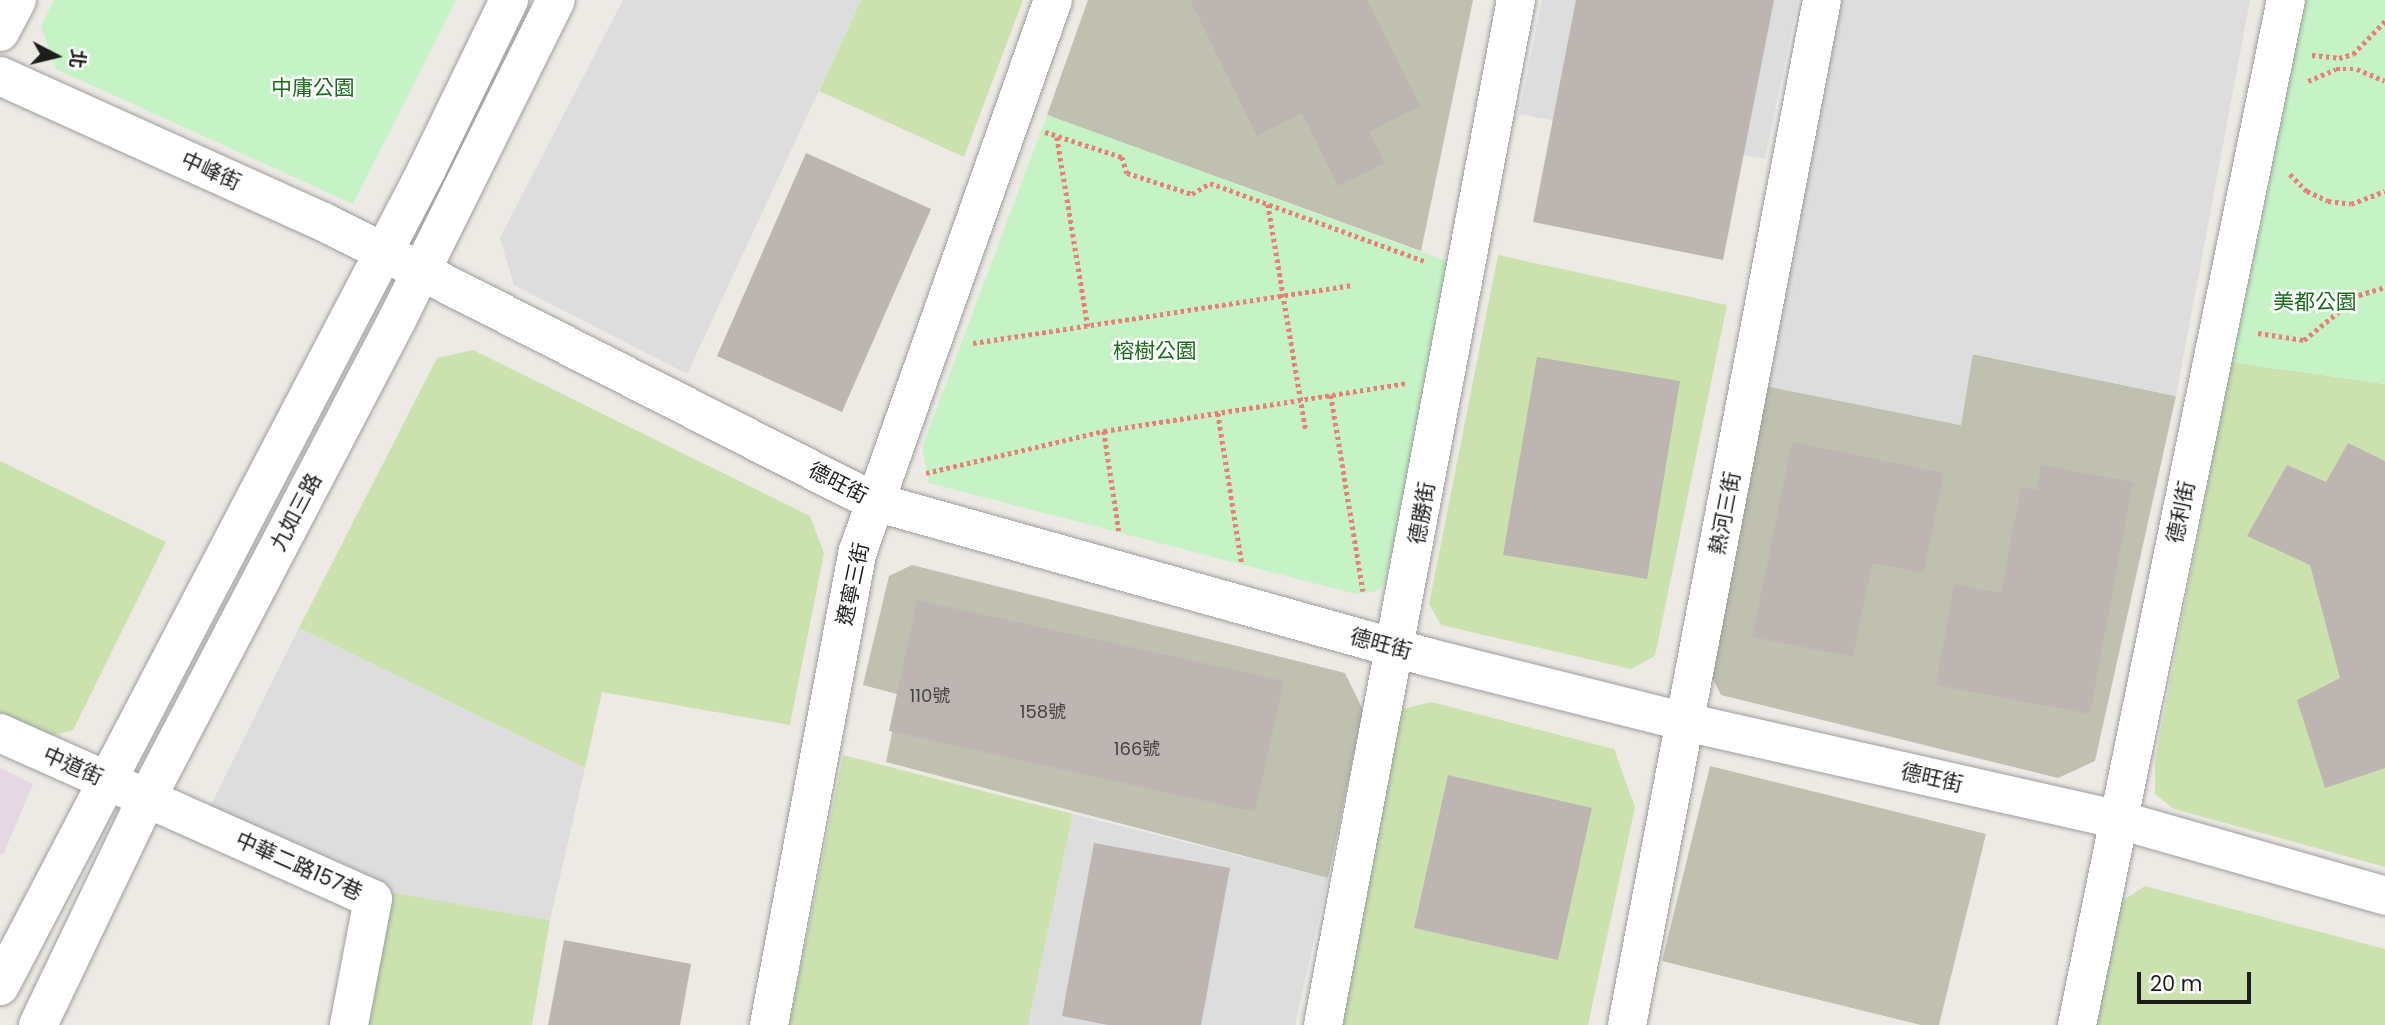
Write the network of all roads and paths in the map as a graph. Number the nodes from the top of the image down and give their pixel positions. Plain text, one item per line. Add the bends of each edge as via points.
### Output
1 (18, 0) edge
2 (509, 0) edge
3 (556, 0) edge
4 (1053, 0) edge
5 (1516, 0) edge
6 (1822, 0) edge
7 (2286, 0) edge
8 (2385, 21) edge
9 (0, 33) edge
10 (2305, 54) dead end
11 (0, 76) edge
12 (2385, 81) edge
13 (2298, 86) dead end
14 (1037, 130) dead end
15 (1058, 136) junction
16 (2287, 169) dead end
17 (2385, 191) edge
18 (1268, 204) junction
19 (382, 251) junction
20 (1436, 265) dead end
21 (421, 270) junction
22 (1353, 285) dead end
23 (2385, 287) edge
24 (1285, 295) junction
25 (1087, 326) junction
26 (2249, 331) dead end
27 (958, 346) dead end
28 (1410, 383) dead end
29 (1331, 395) junction
30 (1300, 400) junction
31 (1218, 413) junction
32 (1104, 431) junction
33 (1306, 431) dead end
34 (916, 475) dead end
35 (875, 502) junction
36 (1120, 535) dead end
37 (1242, 566) dead end
38 (1364, 596) dead end
39 (1397, 649) junction
40 (1685, 722) junction
41 (0, 733) edge
42 (104, 779) junction
43 (147, 798) junction
44 (2119, 820) junction
45 (2385, 896) edge
46 (0, 986) edge
47 (38, 1025) edge
48 (349, 1025) edge
49 (769, 1025) edge
50 (1323, 1025) edge
51 (1627, 1025) edge
52 (2077, 1025) edge

1 - 9 street
2 - 19 street
3 - 21 street, 九如三路
4 - 35 street, 遼寧三街
5 - 39 street, 德勝街
6 - 40 street, 熱河三街
7 - 44 street, 德利街
8 - 10 path via 2353,54 2339,58
11 - 19 street, 中峰街
12 - 13 path via 2357,69 2336,69
14 - 15 path
15 - 18 path via 1122,158 1126,173 1153,182 1192,194 1210,184
15 - 25 path
16 - 17 path via 2307,191 2328,201 2351,204
18 - 20 path
18 - 24 path
19 - 21 street, 中峰街
19 - 42 street
21 - 35 street, 德旺街
21 - 43 street, 九如三路
22 - 24 path
23 - 26 path via 2349,301 2304,340
24 - 25 path
24 - 30 path
25 - 27 path
28 - 29 path
29 - 30 path
29 - 38 path
30 - 31 path
30 - 33 path
31 - 32 path
31 - 37 path
32 - 34 path
32 - 36 path
35 - 39 street, 德旺街
35 - 49 street, 遼寧三街 via 858,551
39 - 40 street, 德旺街
39 - 50 street, 德勝街
40 - 44 street, 德旺街
40 - 51 street, 熱河三街
41 - 42 street, 中道街
42 - 43 street, 中道街
42 - 46 street
43 - 47 street, 九如三路
43 - 48 street, 中華二路157巷 via 373,899
44 - 45 street, 德旺街
44 - 52 street, 德利街

